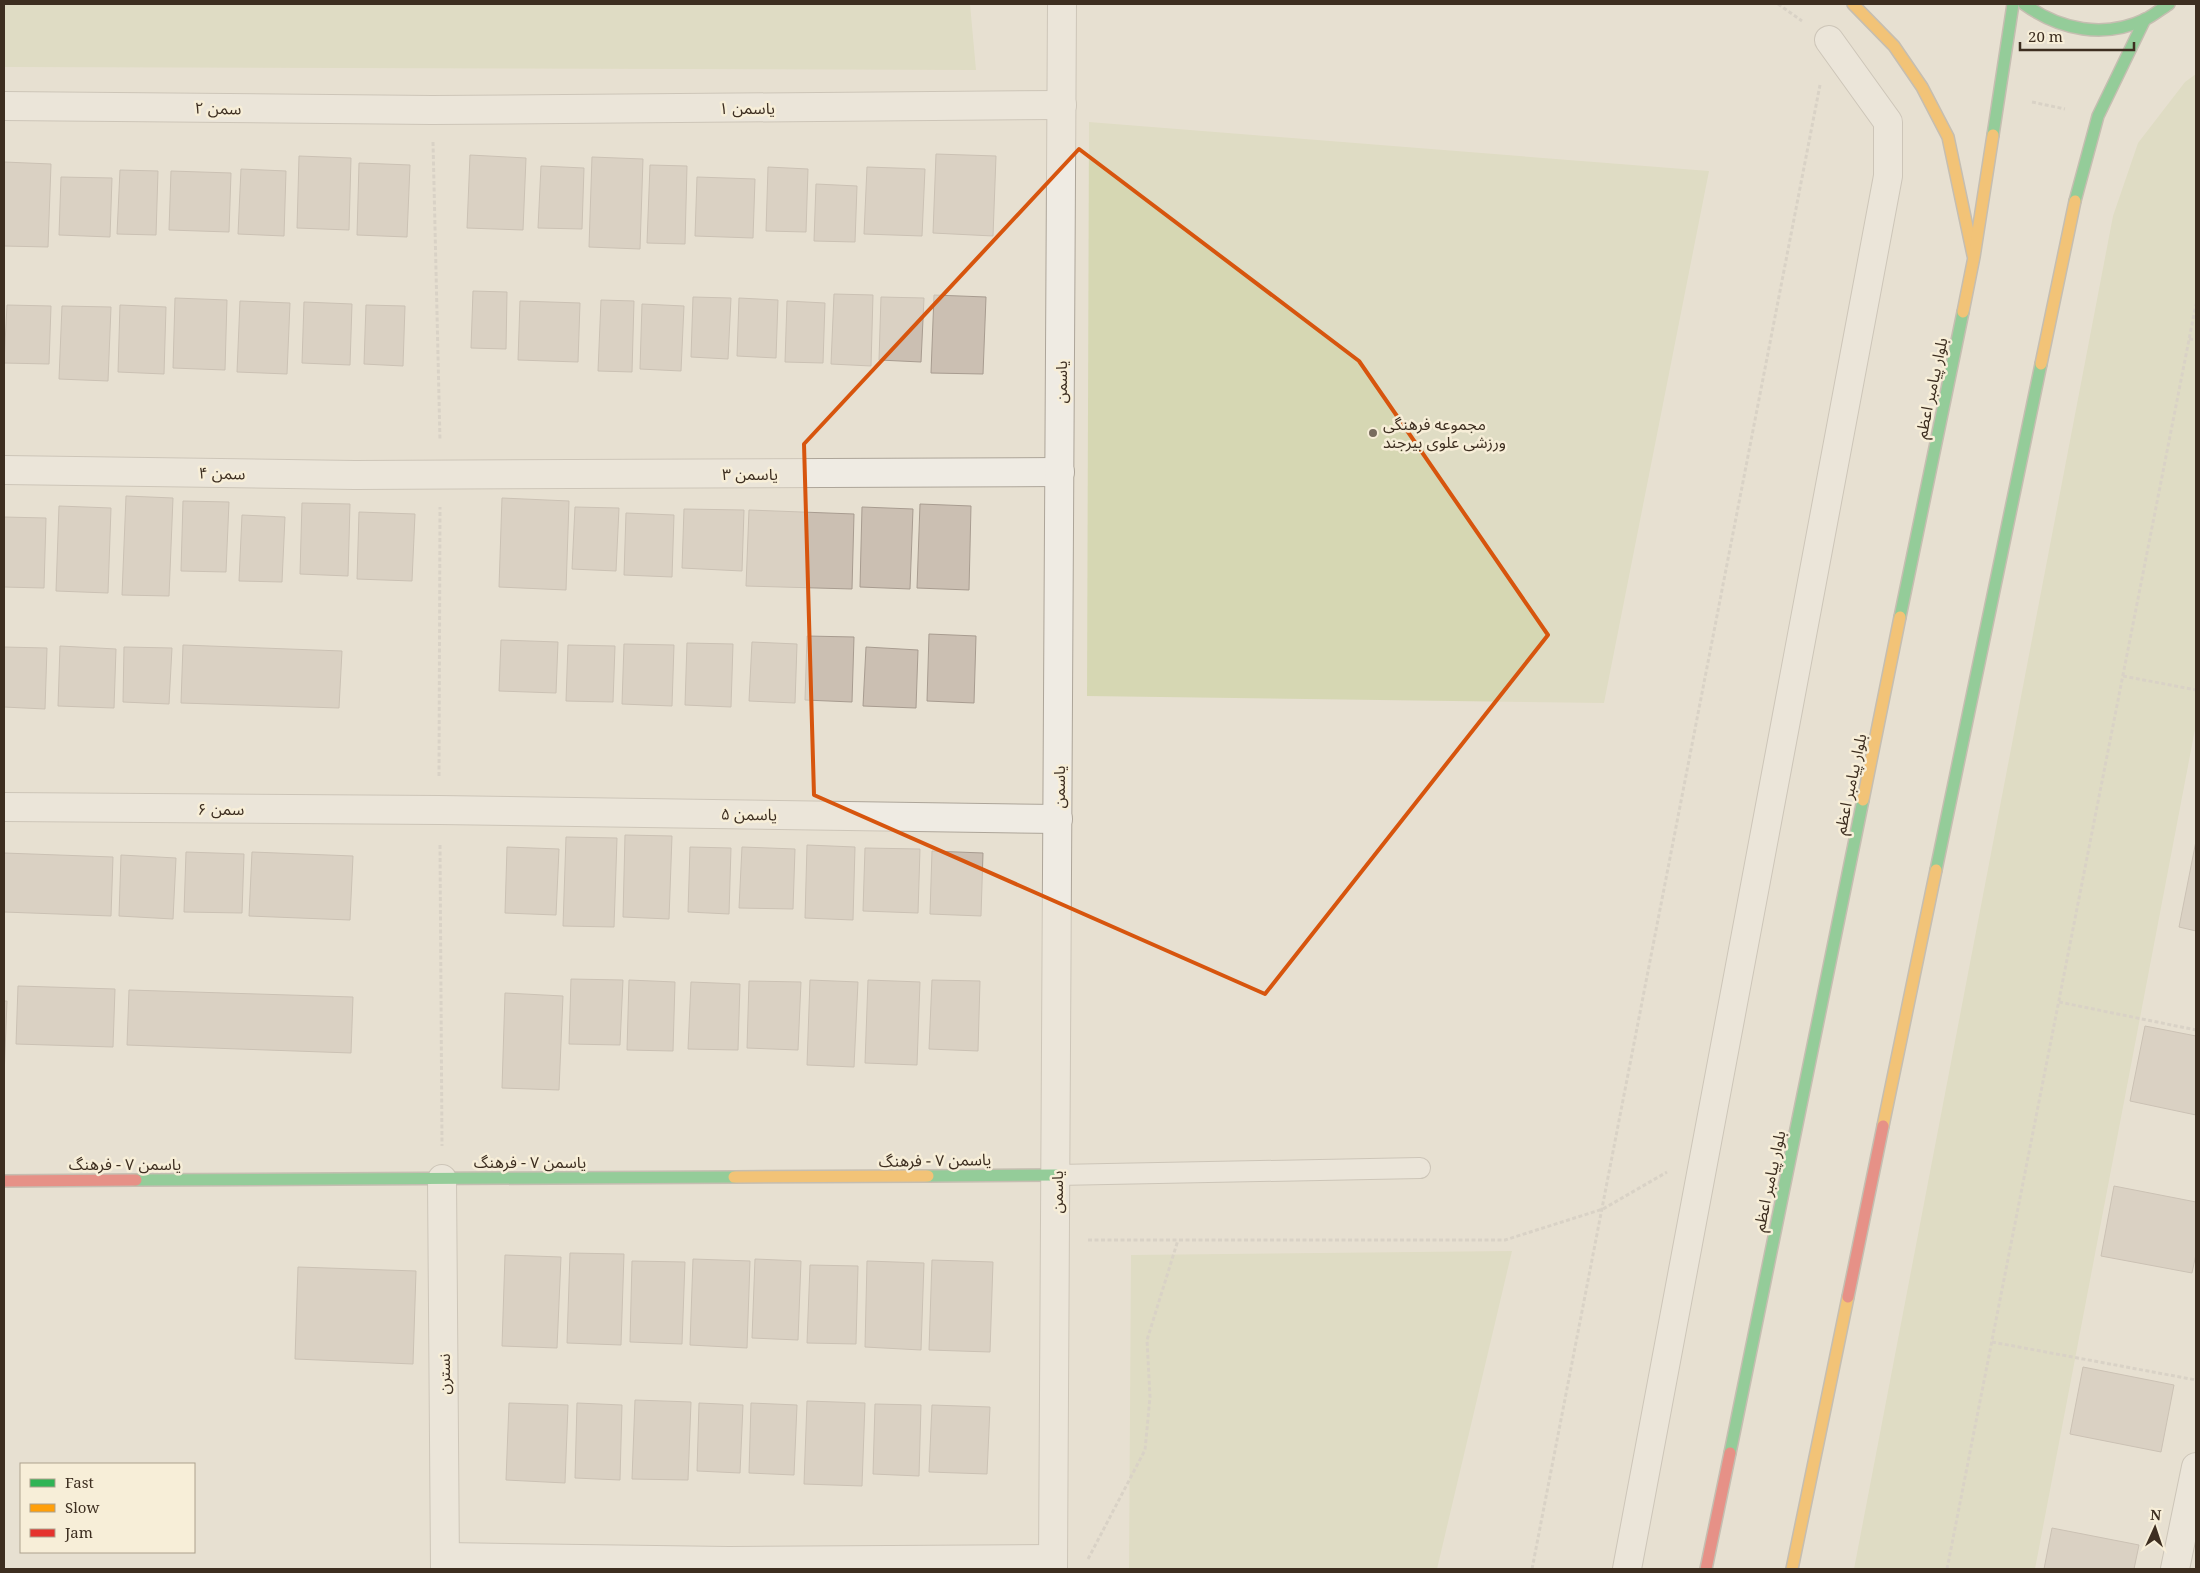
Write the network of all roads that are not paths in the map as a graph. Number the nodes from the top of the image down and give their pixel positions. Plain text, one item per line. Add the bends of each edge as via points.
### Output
1 (1062, 4) edge
2 (1853, 4) edge
3 (2013, 4) edge
4 (2024, 4) edge
5 (2169, 4) edge
6 (2145, 19) junction
7 (1829, 40) road end
8 (4, 106) edge
9 (1062, 106) junction
10 (432, 110) joint
11 (1974, 257) junction
12 (4, 470) edge
13 (1060, 472) junction
14 (440, 475) joint
15 (4, 807) edge
16 (439, 810) joint
17 (1058, 819) junction
18 (1420, 1168) dead end
19 (1057, 1175) junction
20 (442, 1179) junction
21 (4, 1181) edge
22 (2196, 1467) edge
23 (445, 1563) edge
24 (1053, 1564) edge
25 (1627, 1569) edge
26 (1706, 1569) edge
27 (1792, 1569) edge
28 (2175, 1569) edge

1 - 9 street, یاسمن
2 - 11 main road via 1894,46 1922,87 1948,137
3 - 11 main road, بلوار پیامبر اعظم
4 - 6 main road via 2042,17 2076,29 2111,29
5 - 6 main road
6 - 27 main road via 2098,116 2072,212
7 - 25 street via 1888,122 1888,176
8 - 10 street, سمن ۲
9 - 10 street, یاسمن ۱
9 - 13 street, یاسمن
11 - 26 main road, بلوار پیامبر اعظم
12 - 14 street, سمن ۴
13 - 14 street, یاسمن ۳
13 - 17 street, یاسمن
15 - 16 street, سمن ۶
16 - 17 street, یاسمن ۵
17 - 19 street, یاسمن
18 - 19 lane
19 - 20 main road, یاسمن ۷ - فرهنگ
19 - 24 street, یاسمن
20 - 21 main road, یاسمن ۷ - فرهنگ
20 - 23 street, نسترن
22 - 28 street
23 - 24 street

